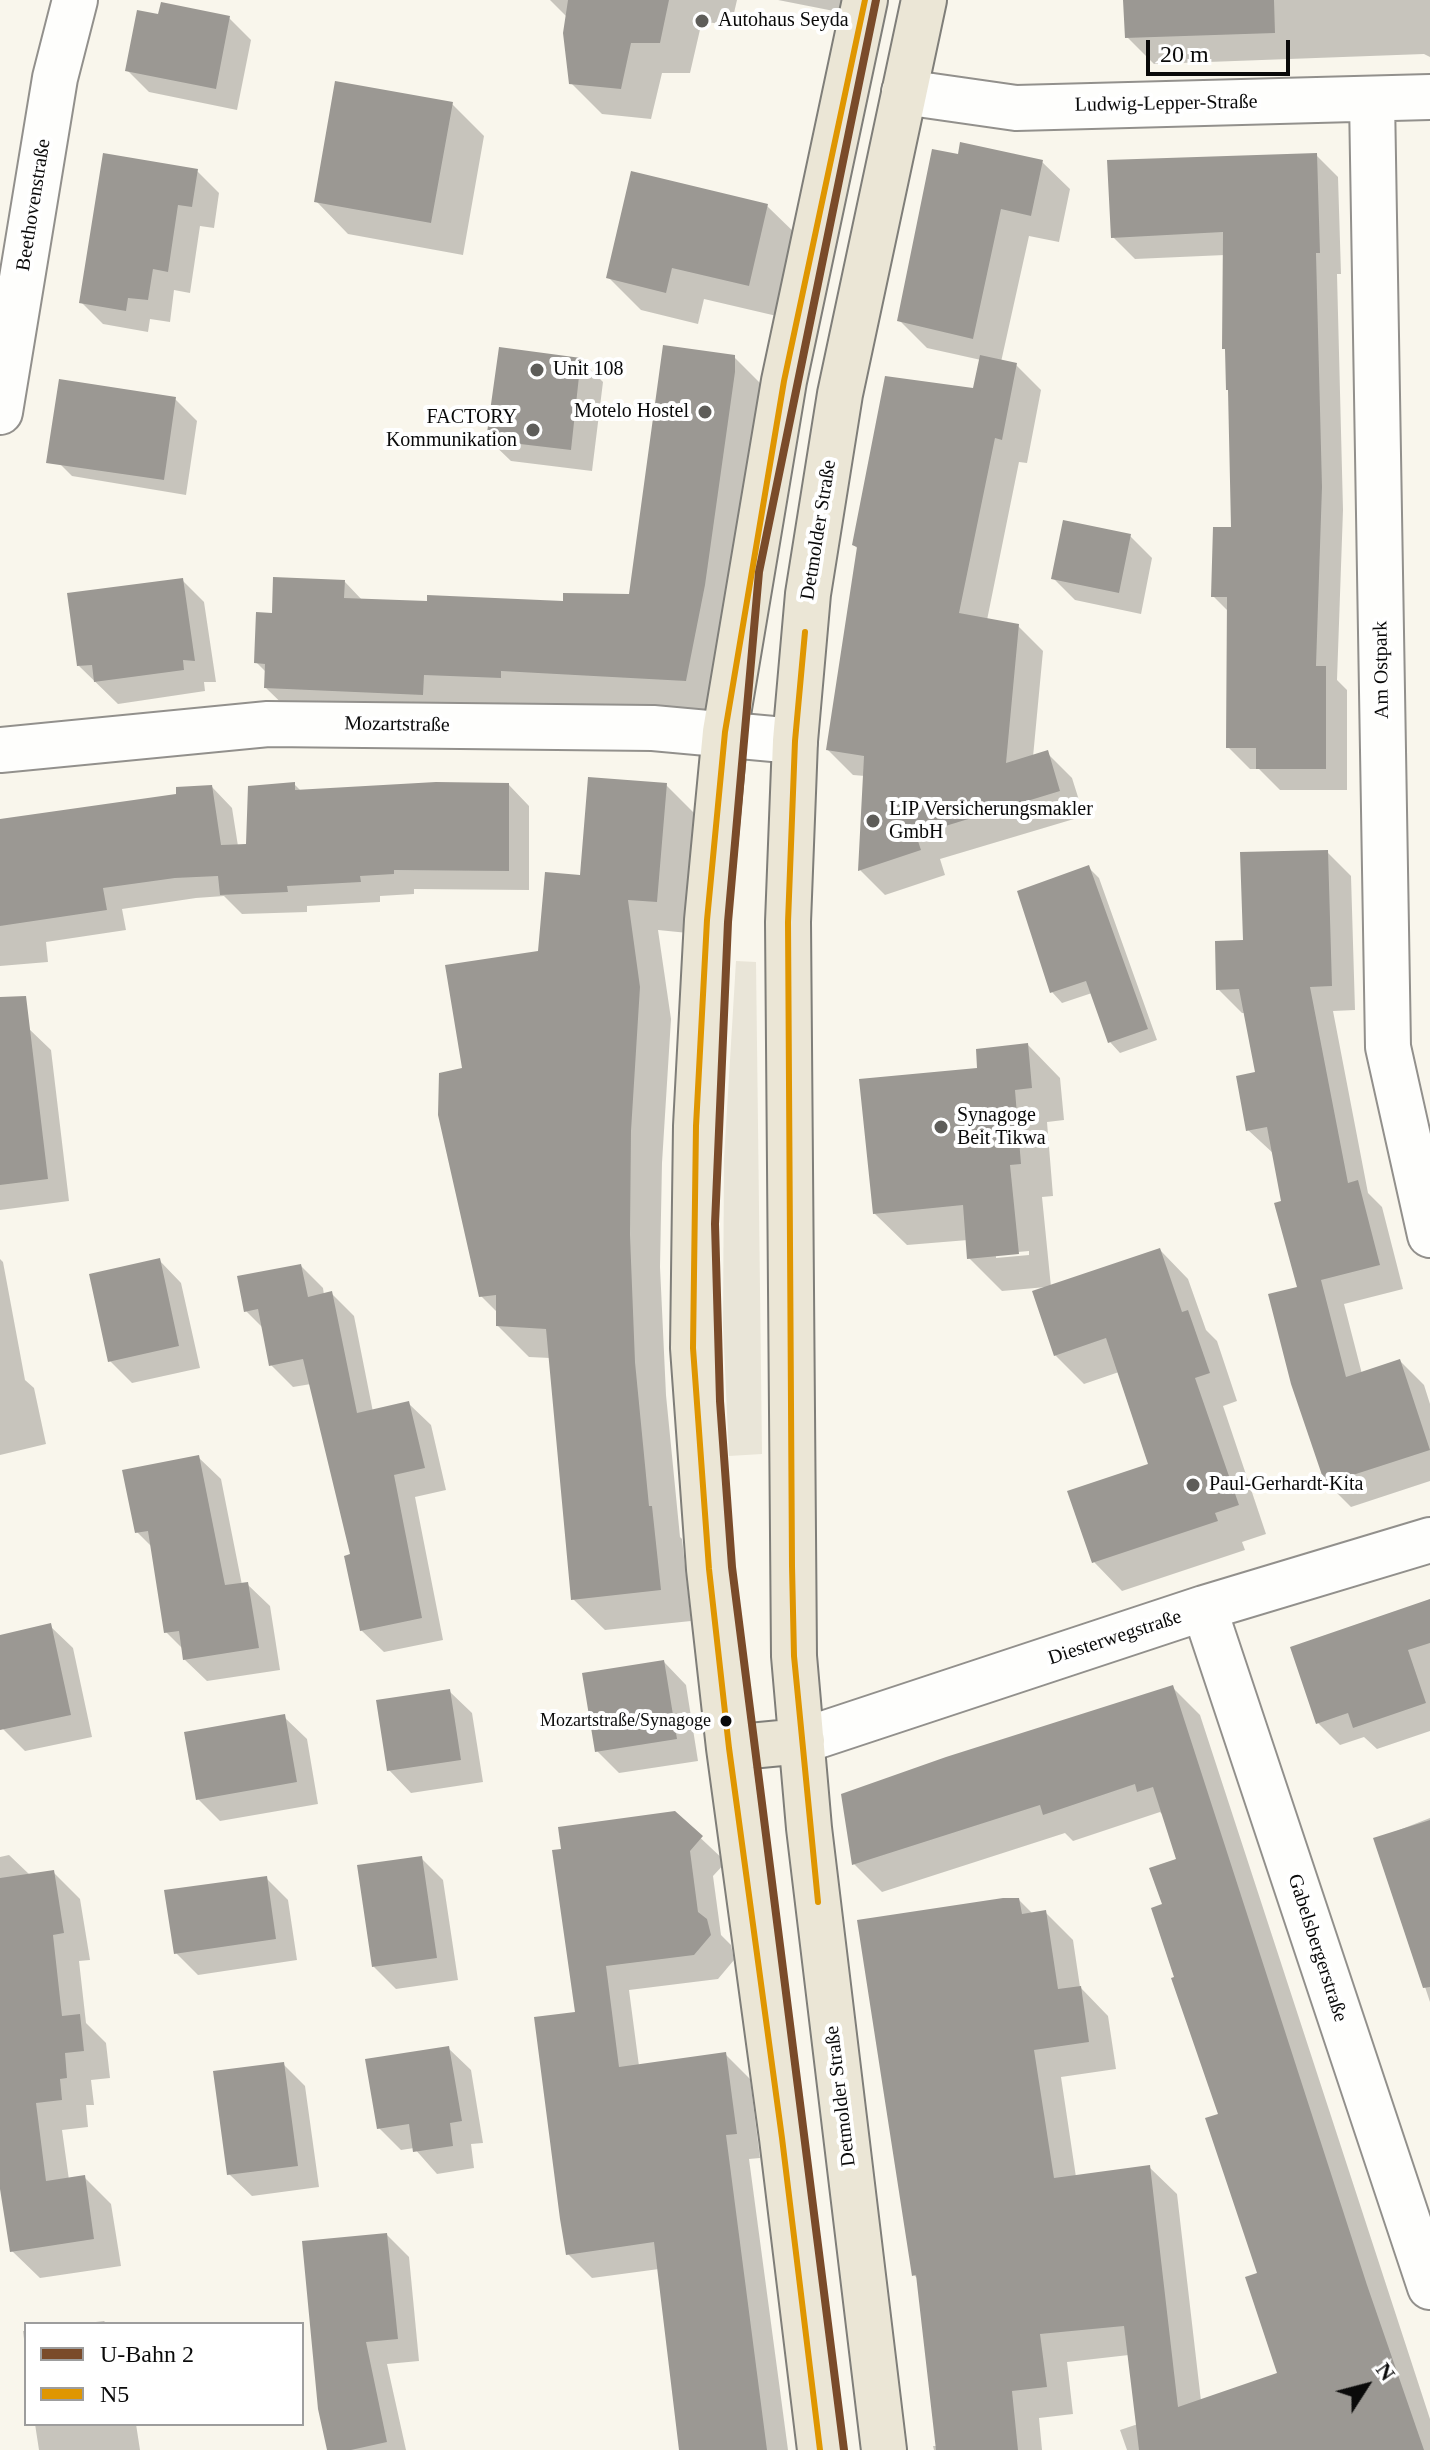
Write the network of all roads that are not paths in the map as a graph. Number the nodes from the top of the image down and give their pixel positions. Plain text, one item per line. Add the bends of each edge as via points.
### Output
1 (75, 0) edge
2 (865, 0) edge
3 (924, 0) edge
4 (904, 92) junction
5 (1430, 97) edge
6 (1372, 99) junction
7 (0, 412) edge
8 (725, 732) junction
9 (795, 741) junction
10 (0, 750) edge
11 (1430, 1235) edge
12 (1430, 1540) edge
13 (1204, 1608) junction
14 (802, 1741) junction
15 (729, 1748) junction
16 (1430, 2287) edge
17 (820, 2450) edge
18 (884, 2450) edge

1 - 7 street, Beethovenstraße via 55,78
2 - 8 main road via 784,381
3 - 4 main road, Detmolder Straße
4 - 6 street, Ludwig-Lepper-Straße via 1016,108
4 - 9 main road, Detmolder Straße via 840,394 808,594
5 - 6 street, Ludwig-Lepper-Straße
6 - 11 street, Am Ostpark via 1388,1047
8 - 9 street, Mozartstraße
8 - 10 street, Mozartstraße via 268,724
8 - 15 main road via 707,920 696,1126 693,1348 699,1462
9 - 14 main road, Detmolder Straße via 788,922 792,1550
12 - 13 street, Diesterwegstraße
13 - 14 street, Diesterwegstraße
13 - 16 street, Gabelsbergerstraße
14 - 15 main road
14 - 18 main road, Detmolder Straße
15 - 17 main road

